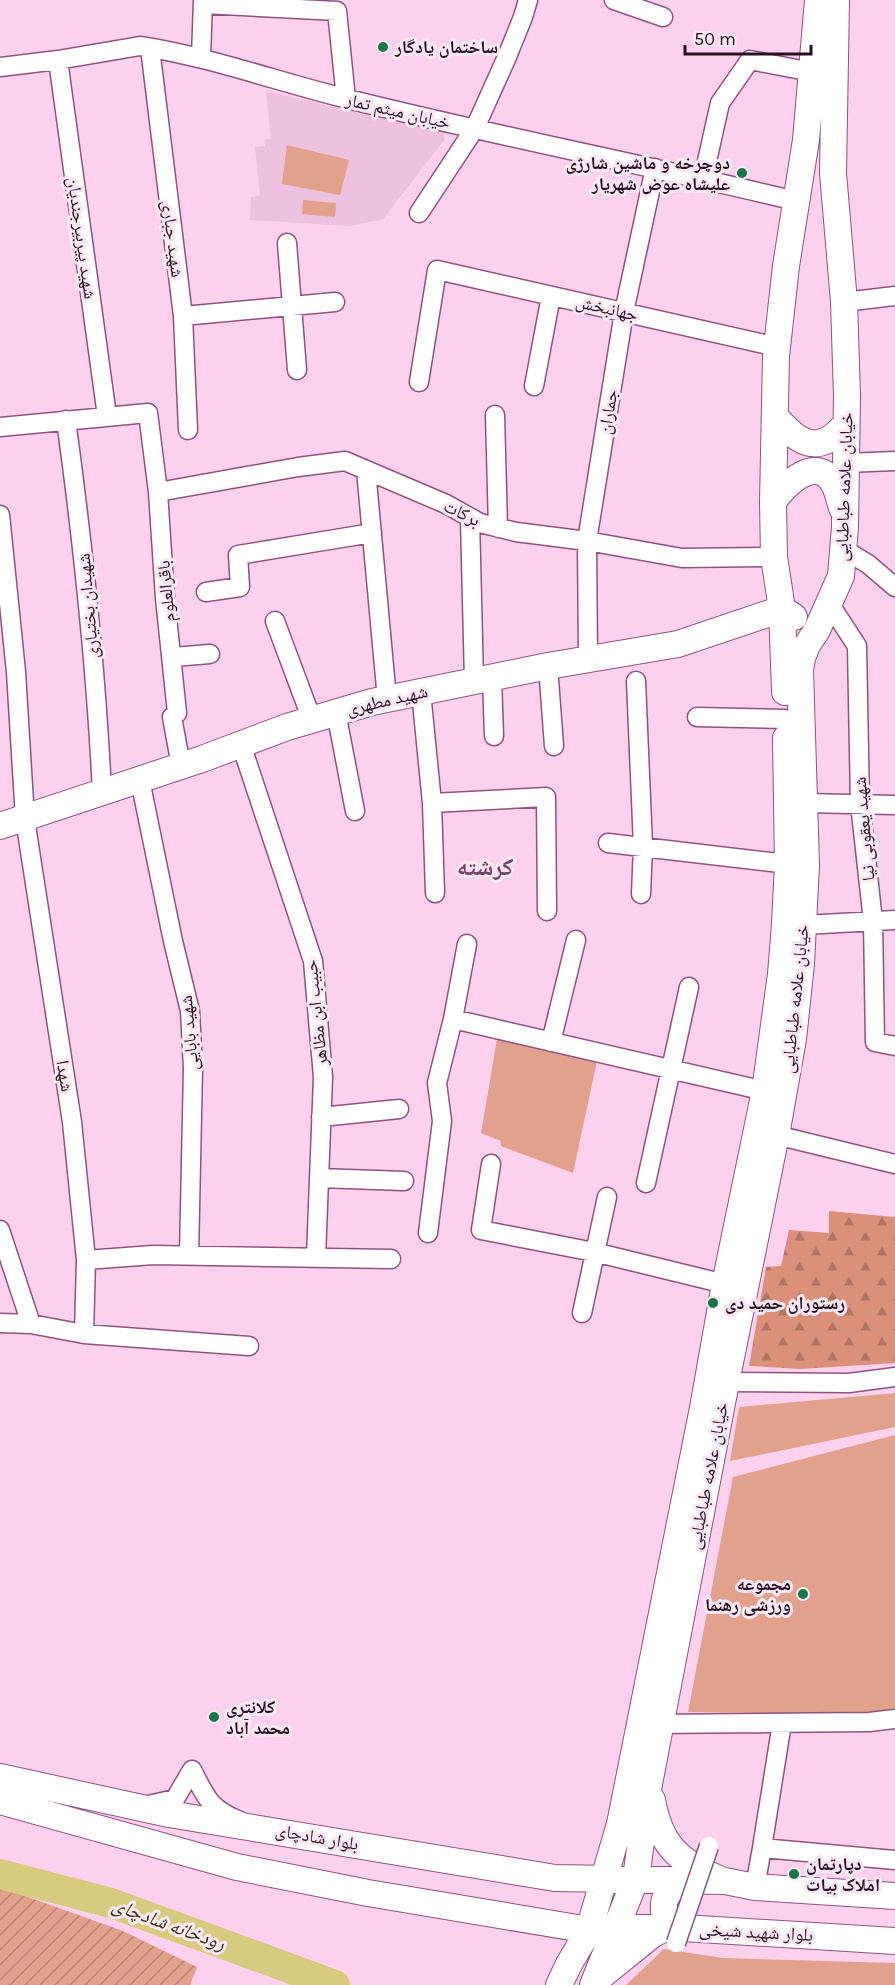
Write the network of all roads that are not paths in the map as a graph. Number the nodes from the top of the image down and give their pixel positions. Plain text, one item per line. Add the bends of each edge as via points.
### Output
1 (528, 0) edge
2 (614, 0) edge
3 (818, 0) edge
4 (836, 0) edge
5 (203, 2) edge
6 (663, 16) dead end
7 (150, 48) junction
8 (201, 58) junction
9 (58, 60) junction
10 (0, 67) edge
11 (812, 72) junction
12 (346, 99) junction
13 (475, 128) junction
14 (656, 168) junction
15 (703, 179) junction
16 (796, 201) junction
17 (419, 213) dead end
18 (287, 243) dead end
19 (551, 296) junction
20 (895, 296) edge
21 (335, 302) dead end
22 (844, 302) junction
23 (294, 306) junction
24 (624, 312) junction
25 (183, 316) junction
26 (777, 347) junction
27 (297, 370) dead end
28 (419, 382) dead end
29 (534, 386) dead end
30 (495, 415) dead end
31 (106, 416) junction
32 (775, 416) junction
33 (66, 420) junction
34 (846, 424) junction
35 (0, 427) edge
36 (188, 430) dead end
37 (895, 461) edge
38 (846, 463) junction
39 (366, 470) junction
40 (158, 492) junction
41 (772, 502) junction
42 (0, 515) edge
43 (845, 517) junction
44 (470, 518) junction
45 (498, 528) junction
46 (372, 533) junction
47 (587, 541) junction
48 (843, 549) junction
49 (774, 558) junction
50 (895, 587) edge
51 (206, 592) dead end
52 (4, 601) edge
53 (829, 603) junction
54 (782, 609) junction
55 (275, 621) dead end
56 (210, 654) dead end
57 (173, 657) junction
58 (588, 659) junction
59 (548, 666) junction
60 (8, 674) edge
61 (483, 679) junction
62 (636, 681) dead end
63 (421, 692) junction
64 (387, 699) junction
65 (336, 712) junction
66 (697, 717) dead end
67 (785, 719) junction
68 (312, 720) junction
69 (494, 736) dead end
70 (241, 744) junction
71 (554, 746) dead end
72 (182, 766) junction
73 (140, 780) junction
74 (102, 793) junction
75 (796, 802) junction
76 (432, 803) junction
77 (860, 804) junction
78 (895, 805) edge
79 (355, 811) dead end
80 (25, 819) junction
81 (0, 825) edge
82 (608, 843) dead end
83 (643, 846) junction
84 (797, 865) junction
85 (435, 893) dead end
86 (640, 894) dead end
87 (547, 911) dead end
88 (895, 920) edge
89 (873, 921) junction
90 (795, 924) junction
91 (576, 940) dead end
92 (467, 944) dead end
93 (689, 987) dead end
94 (453, 1019) junction
95 (551, 1042) junction
96 (895, 1046) edge
97 (671, 1070) junction
98 (774, 1093) junction
99 (399, 1109) dead end
100 (321, 1117) junction
101 (767, 1134) junction
102 (491, 1164) dead end
103 (895, 1164) edge
104 (319, 1178) junction
105 (404, 1181) dead end
106 (646, 1183) dead end
107 (607, 1197) dead end
108 (0, 1230) edge
109 (428, 1233) dead end
110 (594, 1252) junction
111 (189, 1256) junction
112 (316, 1257) junction
113 (391, 1259) dead end
114 (86, 1260) junction
115 (735, 1286) junction
116 (582, 1313) dead end
117 (0, 1323) edge
118 (32, 1324) junction
119 (84, 1334) junction
120 (249, 1346) dead end
121 (895, 1377) edge
122 (726, 1382) junction
123 (895, 1719) edge
124 (782, 1723) junction
125 (651, 1724) junction
126 (0, 1777) edge
127 (649, 1784) junction
128 (0, 1801) edge
129 (136, 1807) junction
130 (255, 1827) junction
131 (709, 1846) dead end
132 (762, 1848) junction
133 (895, 1860) edge
134 (605, 1878) junction
135 (636, 1878) junction
136 (682, 1881) junction
137 (725, 1881) junction
138 (755, 1887) junction
139 (895, 1896) edge
140 (616, 1929) junction
141 (589, 1930) junction
142 (671, 1935) junction
143 (895, 1941) edge
144 (564, 1974) edge
145 (594, 1983) edge

1 - 13 street via 507,59
2 - 6 street
3 - 11 street, خیابان علامه طباطبایی
4 - 22 street, خیابان علامه طباطبایی via 833,173
5 - 8 street
5 - 12 street via 337,11
7 - 8 street, خیابان میثم تمار
7 - 9 street, خیابان میثم تمار via 140,46
7 - 25 street, شهید جباری
8 - 12 street, خیابان میثم تمار
9 - 10 street, خیابان میثم تمار
9 - 31 street, شهید پیربیرجندیان
11 - 15 street via 750,60 720,103
11 - 16 street, خیابان علامه طباطبایی
12 - 13 street, خیابان میثم تمار
13 - 14 street, خیابان میثم تمار
13 - 17 street
14 - 15 street, خیابان میثم تمار
14 - 24 street, جماران
15 - 16 street, خیابان میثم تمار
16 - 26 street, خیابان علامه طباطبایی
18 - 23 street
19 - 24 street, جهانبخش
19 - 28 street, جهانبخش via 437,270
19 - 29 street
20 - 22 street
21 - 23 street
22 - 34 street, خیابان علامه طباطبایی
23 - 25 street
23 - 27 street
24 - 26 street, جهانبخش
24 - 47 street, جماران
25 - 36 street, شهید جباری
26 - 32 street, خیابان علامه طباطبایی
30 - 45 street
31 - 33 street
31 - 40 street, باقرالعلوم via 148,413
32 - 34 street via 789,433 808,443 828,441
32 - 41 street, خیابان علامه طباطبایی
33 - 35 street
33 - 74 street, شهیدان بختیاری via 93,655
34 - 38 street, خیابان علامه طباطبایی
37 - 38 street
38 - 43 street, خیابان علامه طباطبایی
39 - 40 street, برکات via 345,461
39 - 44 street, برکات
39 - 46 street
40 - 57 street, باقرالعلوم
41 - 43 street via 800,474 816,472 834,484
41 - 49 street, خیابان علامه طباطبایی
42 - 52 street, شهدا
43 - 48 street, خیابان علامه طباطبایی
44 - 45 street, برکات
44 - 61 street
45 - 47 street, برکات
46 - 51 street via 238,555 240,587
46 - 64 street
47 - 49 street, برکات via 682,558
47 - 58 street, جماران
48 - 50 street
48 - 53 street, خیابان علامه طباطبایی via 841,576
49 - 54 street, خیابان علامه طباطبایی
52 - 60 street, شهدا
53 - 54 street via 813,618 791,616
53 - 75 street, خیابان علامه طباطبایی via 802,658
53 - 77 street, شهید یعقوبی نیا via 856,645
54 - 58 street, شهید مطهری via 678,644
54 - 67 street, خیابان علامه طباطبایی
55 - 68 street
56 - 57 street
57 - 72 street, باقرالعلوم via 177,713 172,717
58 - 59 street, شهید مطهری
59 - 61 street, شهید مطهری
59 - 71 street
60 - 80 street, شهدا
61 - 63 street, شهید مطهری
61 - 69 street
62 - 83 street
63 - 64 street, شهید مطهری
63 - 76 street
64 - 65 street, شهید مطهری
65 - 68 street, شهید مطهری
65 - 79 street
66 - 67 street
67 - 75 street, خیابان علامه طباطبایی
68 - 70 street, شهید مطهری
70 - 72 street, شهید مطهری
70 - 100 street, حبیب ابن مظاهر via 313,961 323,1077
72 - 73 street, شهید مطهری
73 - 74 street, شهید مطهری
73 - 111 street, شهید بابایی via 190,1011 193,1068
74 - 80 street, شهید مطهری
75 - 77 street
75 - 84 street, خیابان علامه طباطبایی
76 - 85 street
76 - 87 street via 546,797
77 - 78 street
77 - 89 street, شهید یعقوبی نیا
80 - 81 street, شهید مطهری
80 - 114 street, شهدا via 72,1122
82 - 83 street
83 - 84 street
83 - 86 street
84 - 90 street, خیابان علامه طباطبایی
88 - 89 street
89 - 90 street
89 - 96 street, شهید یعقوبی نیا via 875,1042
90 - 98 street, خیابان علامه طباطبایی via 793,1039
91 - 95 street
92 - 94 street
93 - 97 street
94 - 95 street
94 - 109 street via 437,1083 442,1121
95 - 97 street
97 - 98 street
97 - 106 street
98 - 101 street, خیابان علامه طباطبایی
99 - 100 street
100 - 104 street, حبیب ابن مظاهر
101 - 103 street
101 - 115 street, خیابان علامه طباطبایی
102 - 110 street via 480,1230
104 - 105 street
104 - 112 street, حبیب ابن مظاهر
107 - 110 street
108 - 118 street
110 - 115 street
110 - 116 street
111 - 112 street
111 - 114 street
112 - 113 street
114 - 119 street, شهدا
115 - 122 street, خیابان علامه طباطبایی
115 - 125 street, خیابان علامه طباطبایی via 703,1408
117 - 118 street
118 - 119 street
119 - 120 street
121 - 122 street via 849,1383
122 - 125 street, خیابان علامه طباطبایی
123 - 124 street
124 - 125 street
124 - 132 street
125 - 127 street, خیابان علامه طباطبایی
125 - 134 street, خیابان علامه طباطبایی
126 - 129 street, بلوار شادچای
127 - 135 street, خیابان علامه طباطبایی
127 - 137 street via 656,1822 678,1857
128 - 141 street via 237,1867
129 - 130 street, بلوار شادچای
129 - 130 street via 175,1799 192,1770 214,1806
130 - 134 street, بلوار شادچای via 555,1878
131 - 142 street, bridge
132 - 133 street
132 - 138 street
134 - 135 street, بلوار شادچای
134 - 141 street, خیابان علامه طباطبایی
135 - 136 street
135 - 140 street, خیابان علامه طباطبایی
136 - 137 street
136 - 142 street via 668,1892 662,1904
137 - 138 street
138 - 139 street
140 - 141 street
140 - 142 street, بلوار شهید شیخی
140 - 145 street, خیابان علامه طباطبایی
141 - 144 street, خیابان علامه طباطبایی
142 - 143 street, بلوار شهید شیخی
142 - 145 street via 653,1934

